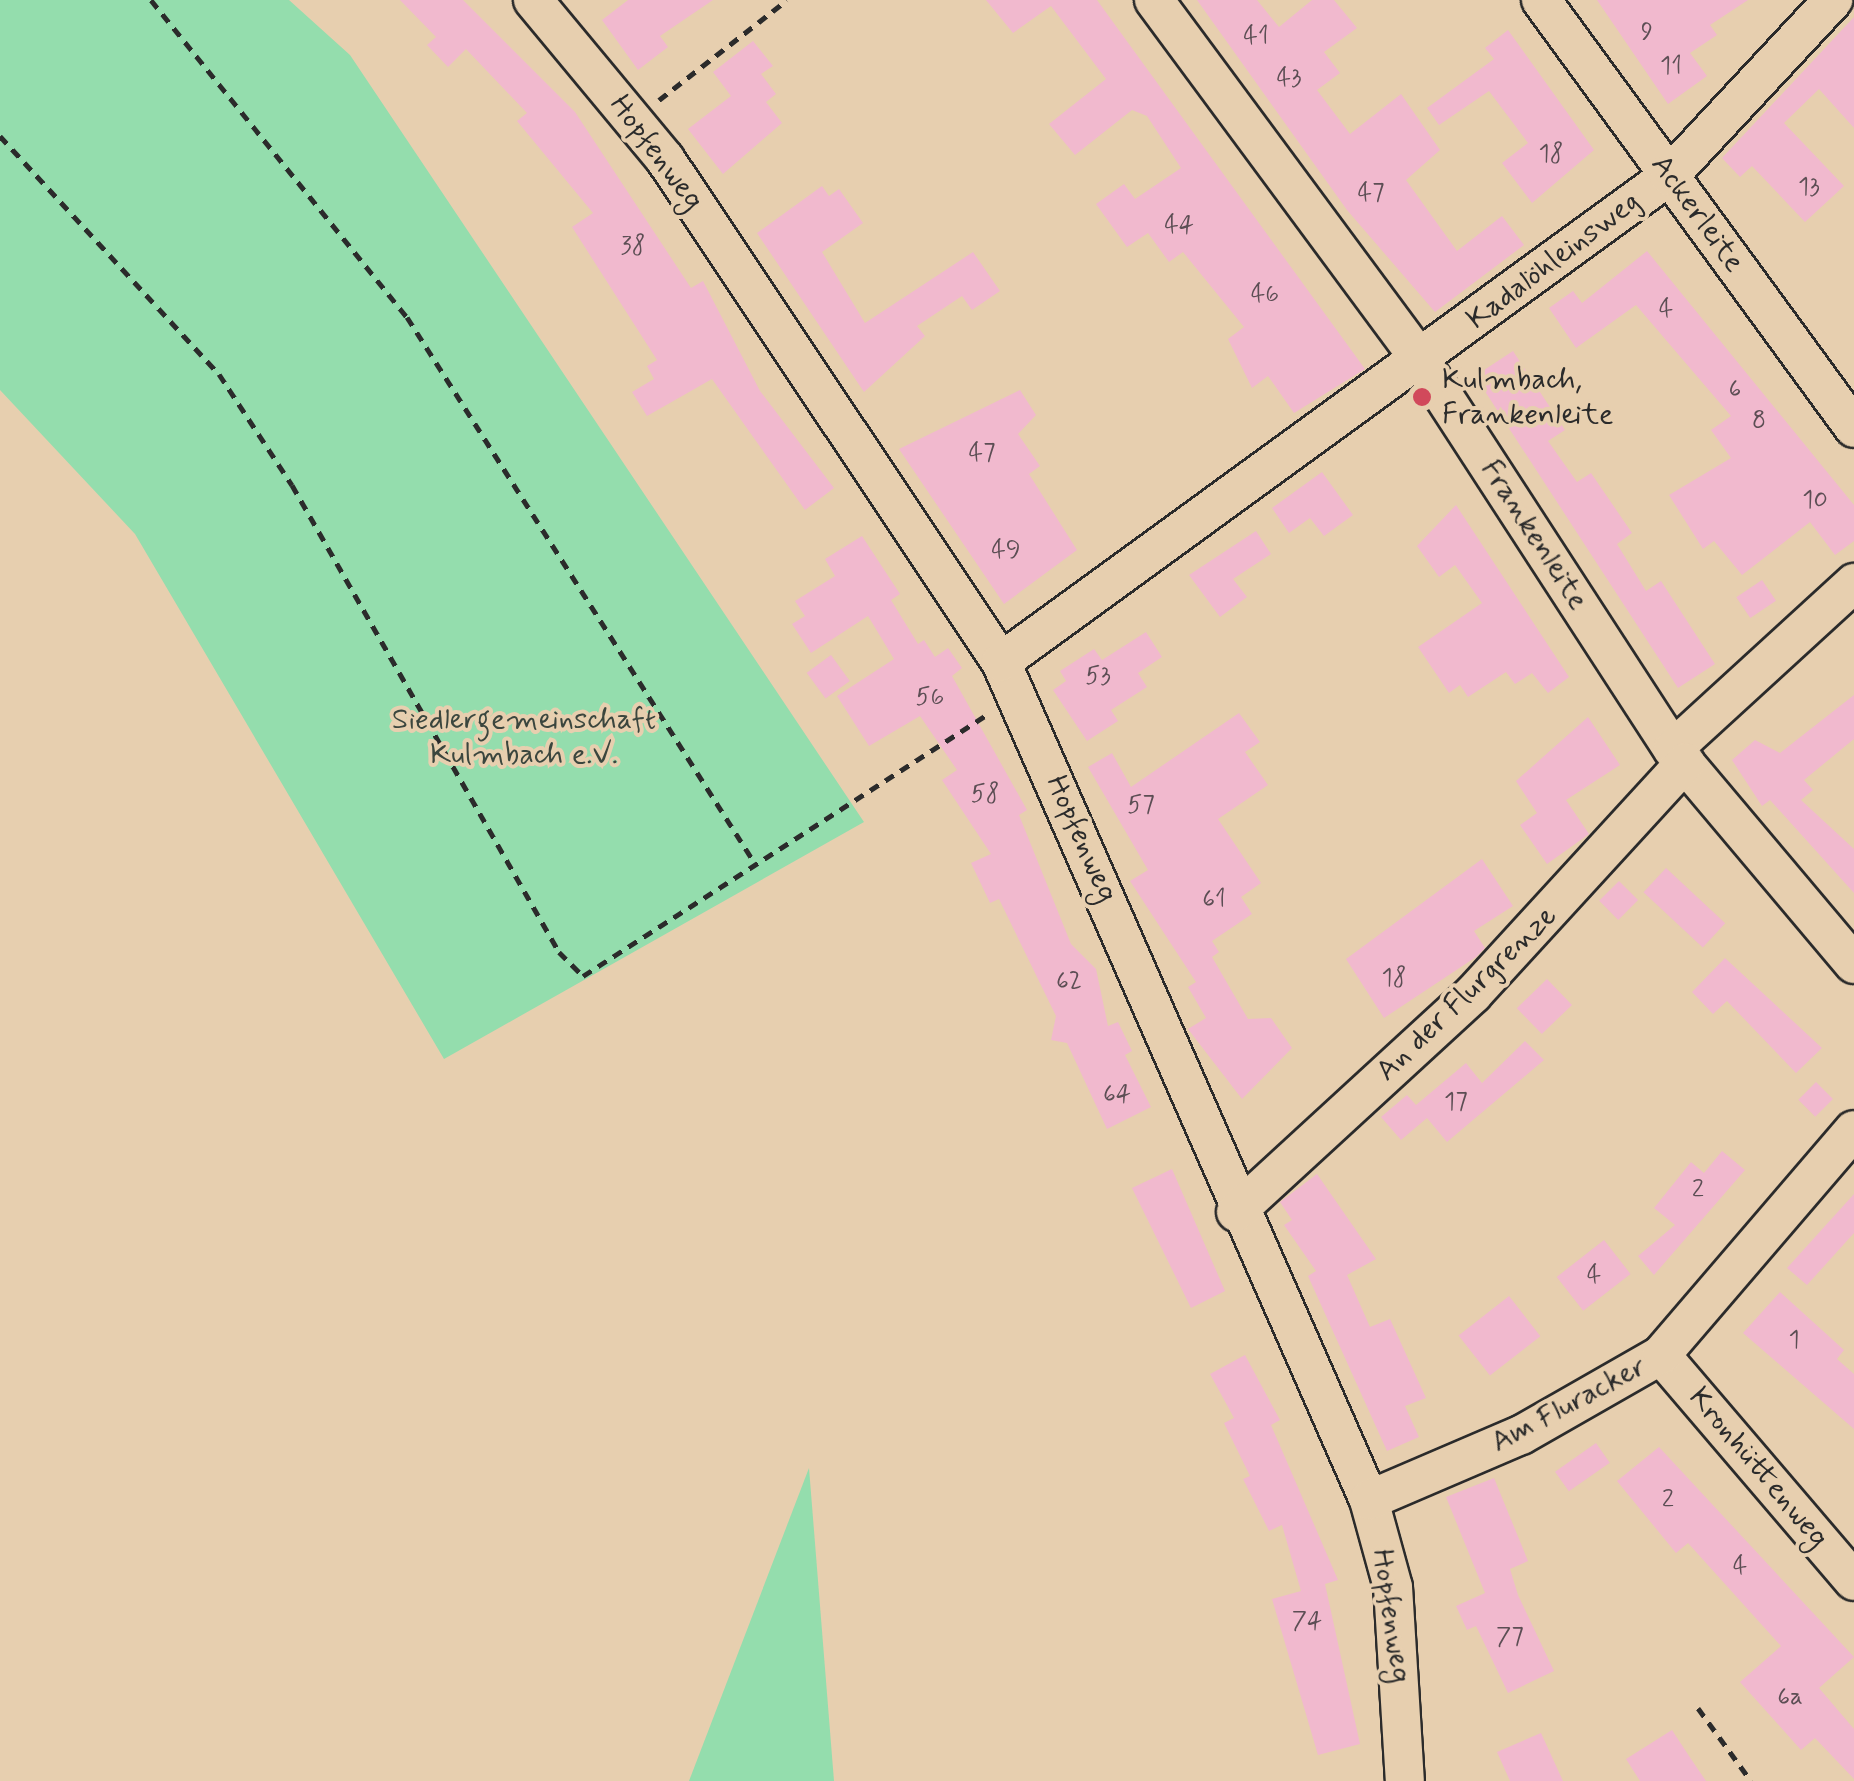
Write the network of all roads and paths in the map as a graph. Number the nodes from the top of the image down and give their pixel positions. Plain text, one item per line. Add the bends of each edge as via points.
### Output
1 (151, 0) edge
2 (533, 0) edge
3 (787, 0) edge
4 (1154, 0) edge
5 (1541, 0) edge
6 (1832, 0) edge
7 (632, 120) junction
8 (0, 136) edge
9 (1668, 176) junction
10 (1420, 360) junction
11 (1854, 428) edge
12 (1854, 583) edge
13 (1008, 678) junction
14 (1679, 756) junction
15 (757, 865) junction
16 (1854, 964) edge
17 (1854, 1130) edge
18 (1236, 1212) junction
19 (1661, 1354) junction
20 (1370, 1500) junction
21 (1854, 1580) edge
22 (1698, 1708) dead end
23 (1406, 1781) edge
24 (1751, 1781) edge

1 - 15 path via 407,317
2 - 7 street, Hopfenweg
3 - 7 path
4 - 10 street, Frankenleite
5 - 9 street, Ackerleite
6 - 9 street, Kadalöhleinsweg
7 - 13 street, Hopfenweg
8 - 15 path via 219,374 292,485 559,952 583,976
9 - 10 street, Kadalöhleinsweg
9 - 11 street, Ackerleite
10 - 13 street, Kadalöhleinsweg
10 - 14 street, Frankenleite
12 - 14 street, An der Flurgrenze
13 - 15 path
13 - 18 street, Hopfenweg
14 - 16 street, Frankenleite
14 - 18 street, An der Flurgrenze via 1473,994
17 - 19 street, Am Fluracker
18 - 20 street, Hopfenweg
19 - 20 street, Am Fluracker via 1521,1435
19 - 21 street, Kronhüttenweg
20 - 23 street, Hopfenweg via 1393,1587
22 - 24 path

